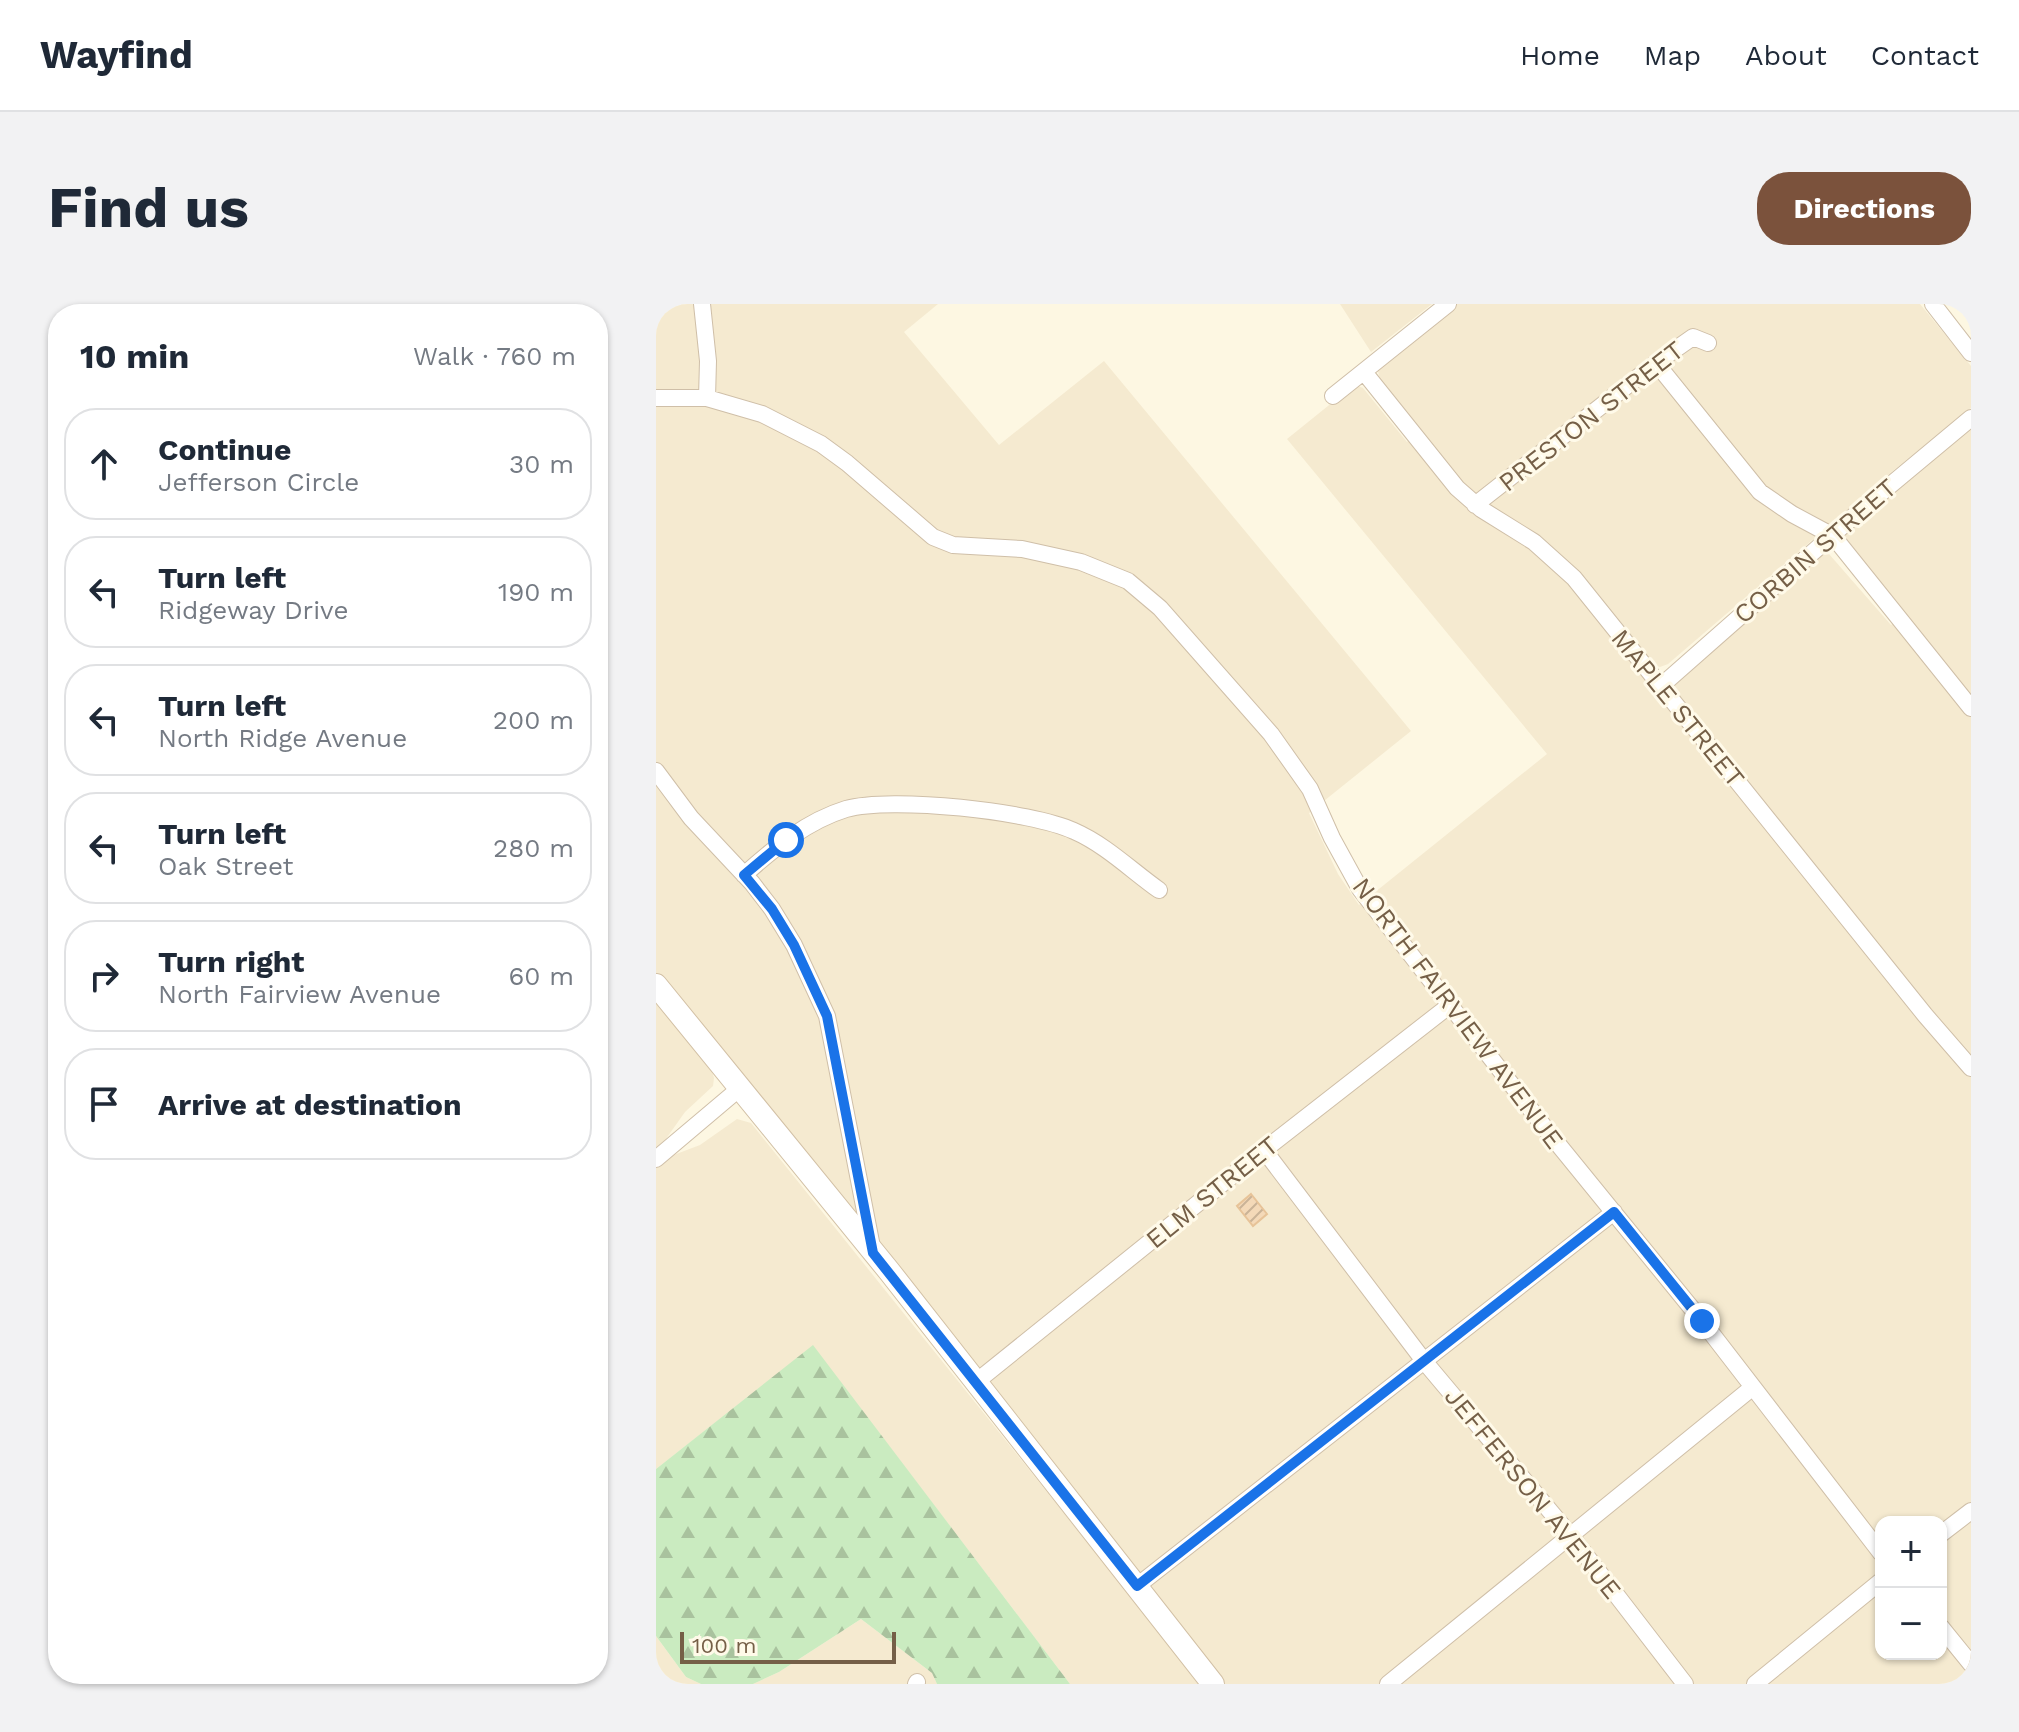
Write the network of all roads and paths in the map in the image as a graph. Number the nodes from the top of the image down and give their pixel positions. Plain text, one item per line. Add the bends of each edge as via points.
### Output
1 (702, 304) edge
2 (1448, 304) edge
3 (1933, 304) edge
4 (1708, 343) dead end
5 (1971, 353) edge
6 (1656, 363) junction
7 (1364, 372) junction
8 (1333, 396) dead end
9 (656, 398) edge
10 (707, 398) junction
11 (1971, 418) edge
12 (1475, 505) junction
13 (1833, 536) junction
14 (1661, 686) junction
15 (1971, 708) edge
16 (656, 771) edge
17 (744, 875) junction
18 (1159, 890) dead end
19 (656, 985) edge
20 (1450, 1005) junction
21 (1971, 1068) edge
22 (740, 1088) junction
23 (1264, 1150) junction
24 (656, 1159) edge
25 (1614, 1212) junction
26 (873, 1253) junction
27 (1424, 1361) junction
28 (976, 1382) junction
29 (1753, 1387) junction
30 (1971, 1511) edge
31 (1947, 1529) edge
32 (1571, 1536) junction
33 (1875, 1545) edge
34 (1137, 1586) junction
35 (1875, 1586) edge
36 (1947, 1634) edge
37 (1971, 1664) edge
38 (1213, 1684) edge
39 (1388, 1684) edge
40 (1685, 1684) edge
41 (1755, 1684) edge

1 - 10 street
2 - 7 street
3 - 5 street
4 - 6 street, PRESTON STREET via 1693,337
6 - 12 street, PRESTON STREET
6 - 13 street via 1760,492
7 - 8 street
7 - 12 street, MAPLE STREET
9 - 10 street, NORTH FAIRVIEW AVENUE
10 - 20 street, NORTH FAIRVIEW AVENUE via 762,414 821,444 943,542 1051,554 1109,571 1141,590 1271,734 1310,789 1352,878
11 - 13 street, CORBIN STREET
12 - 14 street, MAPLE STREET via 1534,542 1574,578
13 - 14 street, CORBIN STREET
13 - 15 street
14 - 21 street, MAPLE STREET
16 - 17 street
17 - 18 street via 786,840 835,813 867,804 906,805 999,811 1056,824 1096,844
17 - 26 street via 794,945 827,1016
19 - 22 street
20 - 23 street, ELM STREET
20 - 25 street, NORTH FAIRVIEW AVENUE
22 - 24 street
22 - 26 street
23 - 27 street, JEFFERSON AVENUE
23 - 28 street, ELM STREET
25 - 27 street
25 - 29 street, NORTH FAIRVIEW AVENUE
26 - 28 street
27 - 32 street, JEFFERSON AVENUE
27 - 34 street
28 - 34 street
29 - 32 street
29 - 33 street, NORTH FAIRVIEW AVENUE
30 - 31 street
32 - 39 street
32 - 40 street, JEFFERSON AVENUE
34 - 38 street
35 - 41 street
36 - 37 street

